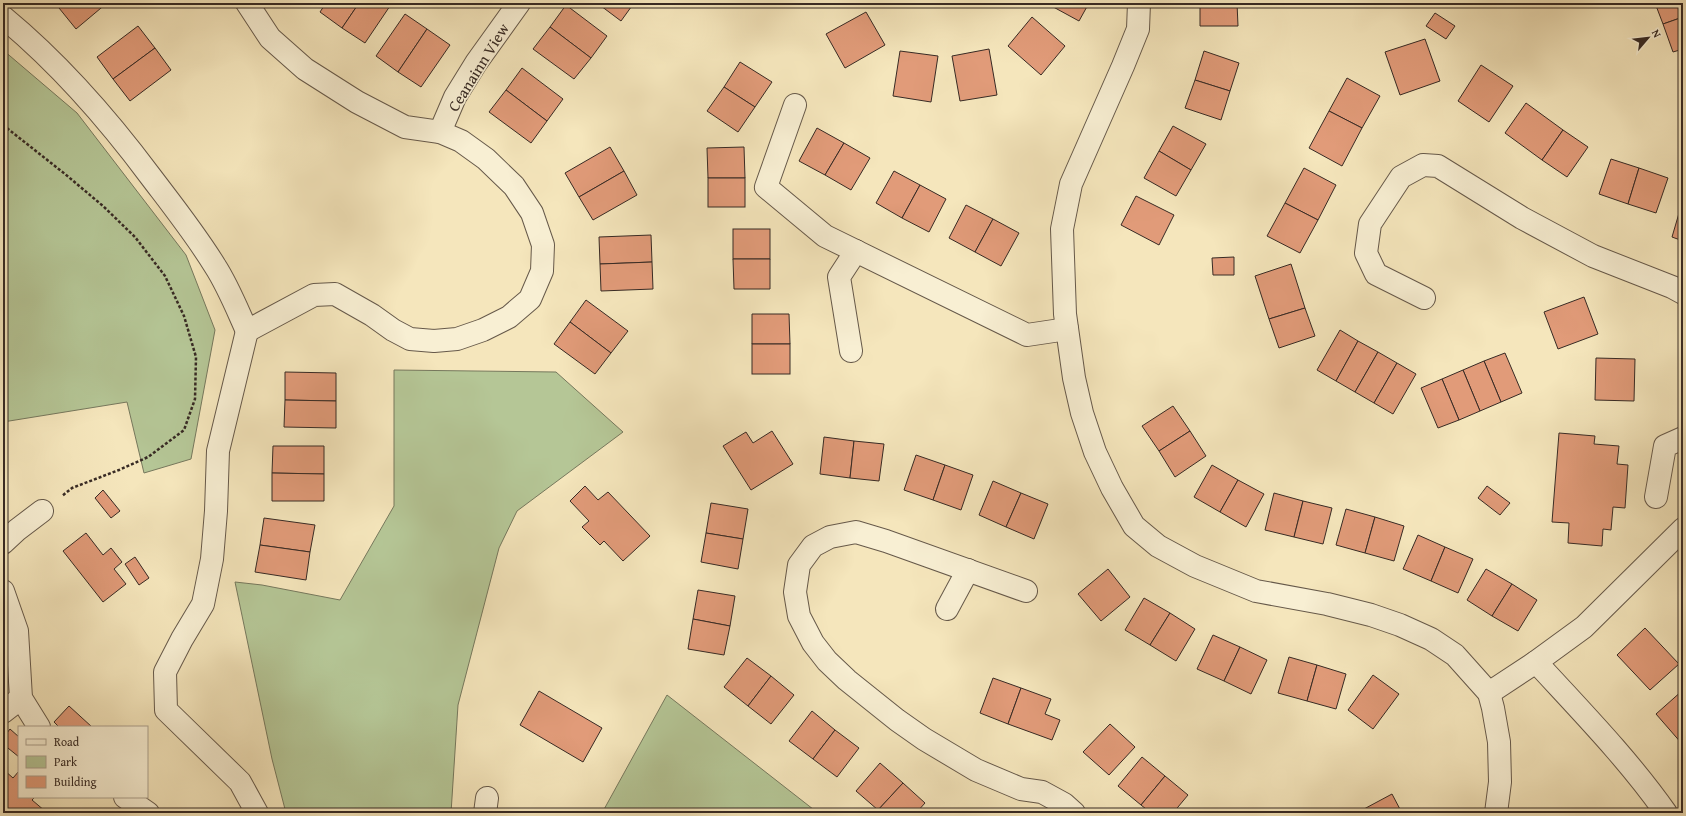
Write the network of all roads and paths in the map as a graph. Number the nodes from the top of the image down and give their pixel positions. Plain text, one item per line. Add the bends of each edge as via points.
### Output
1 (248, 3) edge
2 (519, 3) edge
3 (1139, 3) edge
4 (3, 17) edge
5 (796, 105) dead end
6 (3, 126) edge
7 (440, 132) junction
8 (856, 251) junction
9 (1683, 293) edge
10 (1424, 298) dead end
11 (1068, 329) junction
12 (247, 331) junction
13 (852, 351) dead end
14 (1683, 438) edge
15 (1656, 497) dead end
16 (42, 511) joint
17 (1683, 529) edge
18 (3, 543) edge
19 (968, 570) junction
20 (1026, 590) dead end
21 (3, 591) edge
22 (947, 609) dead end
23 (1536, 662) junction
24 (1489, 693) junction
25 (21, 698) junction
26 (3, 712) edge
27 (38, 726) edge
28 (126, 798) edge
29 (148, 813) edge
30 (257, 813) edge
31 (1074, 813) edge
32 (1496, 813) edge
33 (1666, 813) edge

1 - 7 street via 270,38 305,69 357,102 405,127
2 - 7 street, Ceanainn View via 455,97
3 - 11 street via 1138,29 1071,184 1062,229
4 - 12 street via 84,93 118,133 184,220 215,266
5 - 8 street via 766,187 825,236
6 - 16 path via 65,174 135,237 165,276 184,316 196,357 195,399 184,430 148,457 72,488
7 - 12 street via 461,141 486,159 514,186 532,213 544,245 542,271 530,299 509,317 457,339 410,339 336,294 314,295
8 - 11 street via 1027,334
8 - 13 street via 839,277
9 - 10 street via 1593,256 1522,218 1438,166 1423,165 1402,177 1370,224 1366,253 1376,274
11 - 24 street via 1074,378 1095,452 1134,526 1158,546 1195,566 1256,591 1371,615 1431,639 1455,655
12 - 30 street via 218,451 212,559 203,604 165,672 166,710 240,782
14 - 15 street via 1665,446
16 - 18 street
17 - 23 street via 1584,627
19 - 20 street
19 - 22 street
19 - 31 street via 856,532 830,537 812,546 800,565 796,592 798,616 813,643 827,661 897,720 976,770 1021,789 1042,792 1064,804
21 - 25 street via 17,631
23 - 24 street
23 - 33 street via 1621,756
24 - 32 street via 1499,742 1500,782
25 - 26 street
25 - 27 street
28 - 29 street

